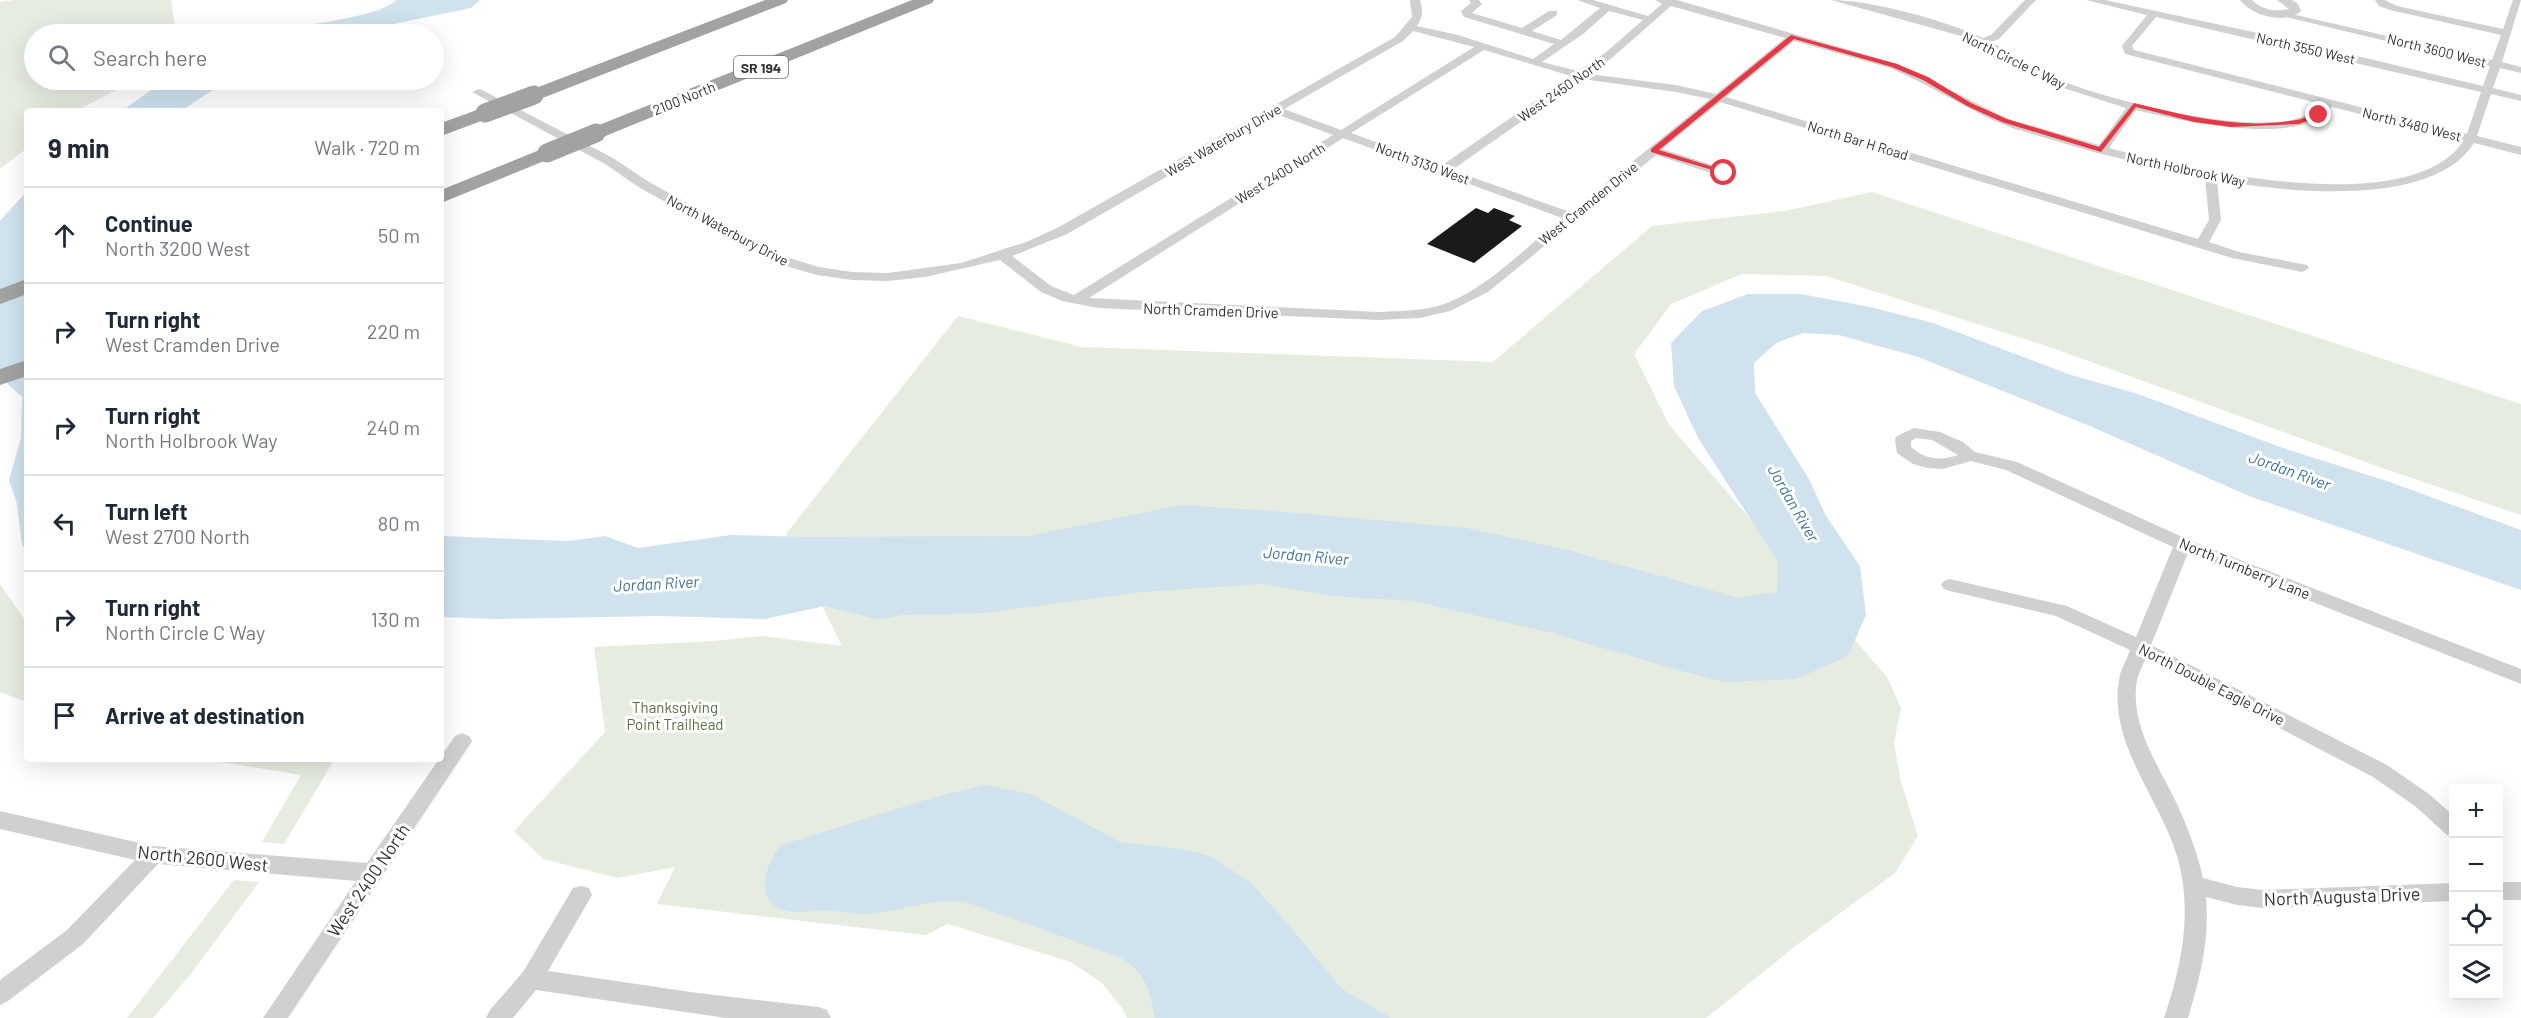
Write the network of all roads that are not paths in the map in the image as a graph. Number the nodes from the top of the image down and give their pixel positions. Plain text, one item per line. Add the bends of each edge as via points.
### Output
1 (780, 0) edge
2 (926, 0) edge
3 (1415, 0) edge
4 (1582, 0) edge
5 (1836, 0) edge
6 (2031, 0) edge
7 (2091, 0) edge
8 (2518, 0) edge
9 (1479, 1) edge
10 (1667, 1) edge
11 (2244, 2) edge
12 (2381, 2) edge
13 (2288, 3) edge
14 (1607, 7) junction
15 (1553, 13) dead end
16 (2278, 14) junction
17 (2152, 15) junction
18 (1649, 19) junction
19 (1411, 28) junction
20 (2353, 29) junction
21 (1523, 32) junction
22 (2506, 33) junction
23 (1793, 37) junction
24 (1982, 42) junction
25 (1561, 43) junction
26 (1483, 46) junction
27 (1535, 62) junction
28 (2495, 64) junction
29 (2521, 70) edge
30 (1579, 75) junction
31 (2487, 90) junction
32 (477, 92) dead end
33 (1718, 98) junction
34 (2521, 98) edge
35 (2329, 103) junction
36 (2134, 105) junction
37 (1275, 110) junction
38 (444, 129) edge
39 (1342, 134) junction
40 (2471, 138) junction
41 (1653, 150) junction
42 (2101, 150) junction
43 (2521, 151) edge
44 (1443, 170) junction
45 (1724, 173) dead end
46 (2211, 177) junction
47 (444, 196) edge
48 (1571, 217) junction
49 (2202, 244) junction
50 (1003, 256) junction
51 (2302, 268) dead end
52 (24, 287) edge
53 (0, 297) edge
54 (1076, 300) junction
55 (1433, 312) joint
56 (24, 368) edge
57 (0, 378) edge
58 (1970, 456) dead end
59 (2183, 544) junction
60 (1950, 585) dead end
61 (2140, 647) junction
62 (2521, 677) edge
63 (462, 741) dead end
64 (0, 820) edge
65 (2449, 824) edge
66 (153, 855) junction
67 (372, 873) junction
68 (2195, 885) junction
69 (2503, 890) edge
70 (2521, 891) edge
71 (2449, 892) edge
72 (581, 895) dead end
73 (531, 979) junction
74 (0, 994) edge
75 (693, 1011) edge
76 (275, 1018) edge
77 (498, 1018) edge
78 (819, 1018) edge
79 (2176, 1018) edge

1 - 38 highway, bridge
2 - 47 highway, 2100 North / SR 194, bridge
3 - 19 street via 1418,16
4 - 14 street
5 - 24 street, North Circle C Way via 1892,9
6 - 24 street via 1995,37
7 - 17 street, North 3550 West
8 - 22 street, North Holbrook Way
9 - 21 street via 1465,13
10 - 18 street, West 2450 North
10 - 23 street, North Holbrook Way
11 - 16 street
12 - 22 street
13 - 16 street via 2292,13
13 - 20 street, North 3600 West
14 - 18 street
14 - 25 street
15 - 21 street
16 - 20 street, North 3600 West
17 - 31 street, North 3550 West
17 - 35 street, North 3480 West via 2127,46 2129,52
18 - 30 street, West 2450 North
19 - 26 street, North Bar H Road
19 - 37 street, West Waterbury Drive via 1370,57
20 - 28 street, North 3600 West
21 - 25 street
22 - 28 street, North Holbrook Way
23 - 33 street, West Cramden Drive
23 - 42 street, North Holbrook Way via 1894,66 2004,121
24 - 36 street, North Circle C Way via 2056,82
25 - 27 street
26 - 27 street, North Bar H Road
26 - 39 street, West 2400 North
27 - 30 street, North Bar H Road
28 - 29 street, North 3600 West
28 - 31 street, North Holbrook Way
30 - 33 street, North Bar H Road via 1674,87
30 - 44 street, West 2450 North
31 - 34 street, North 3550 West
31 - 40 street, North Holbrook Way
32 - 50 street, North Waterbury Drive via 794,264 848,274 902,274 952,270
33 - 41 street, West Cramden Drive
33 - 49 street, North Bar H Road
35 - 36 street, North Circle C Way via 2310,119 2253,126 2213,123
35 - 40 street, North 3480 West
36 - 42 street
37 - 39 street, North 3130 West
37 - 50 street, West Waterbury Drive via 1062,231
39 - 44 street, North 3130 West
39 - 54 street, West 2400 North
40 - 43 street, North 3480 West
40 - 46 street, North Holbrook Way via 2466,150 2439,171 2401,182 2291,187
41 - 45 street
41 - 48 street, West Cramden Drive
42 - 46 street, North Holbrook Way
44 - 48 street, North 3130 West
46 - 49 street via 2216,214
48 - 55 street, West Cramden Drive via 1483,289 1458,304
49 - 51 street, North Bar H Road via 2250,259
50 - 54 street, North Cramden Drive via 1046,289
52 - 53 highway
54 - 55 street, North Cramden Drive via 1115,306 1378,316
56 - 57 highway
58 - 59 street, North Turnberry Lane via 2011,466
59 - 61 street
59 - 62 street, North Turnberry Lane
60 - 61 street, North Double Eagle Drive via 2061,611
61 - 65 street, North Double Eagle Drive via 2380,771
61 - 68 street via 2128,679 2128,716 2133,738 2178,828
63 - 67 street, West 2400 North
64 - 66 street, North 2600 West
66 - 67 street, North 2600 West
66 - 74 street via 75,936
67 - 76 street, West 2400 North
68 - 71 street, North Augusta Drive via 2263,899
68 - 79 street via 2197,940
69 - 70 street
72 - 73 street
73 - 75 street
73 - 77 street
75 - 78 street

